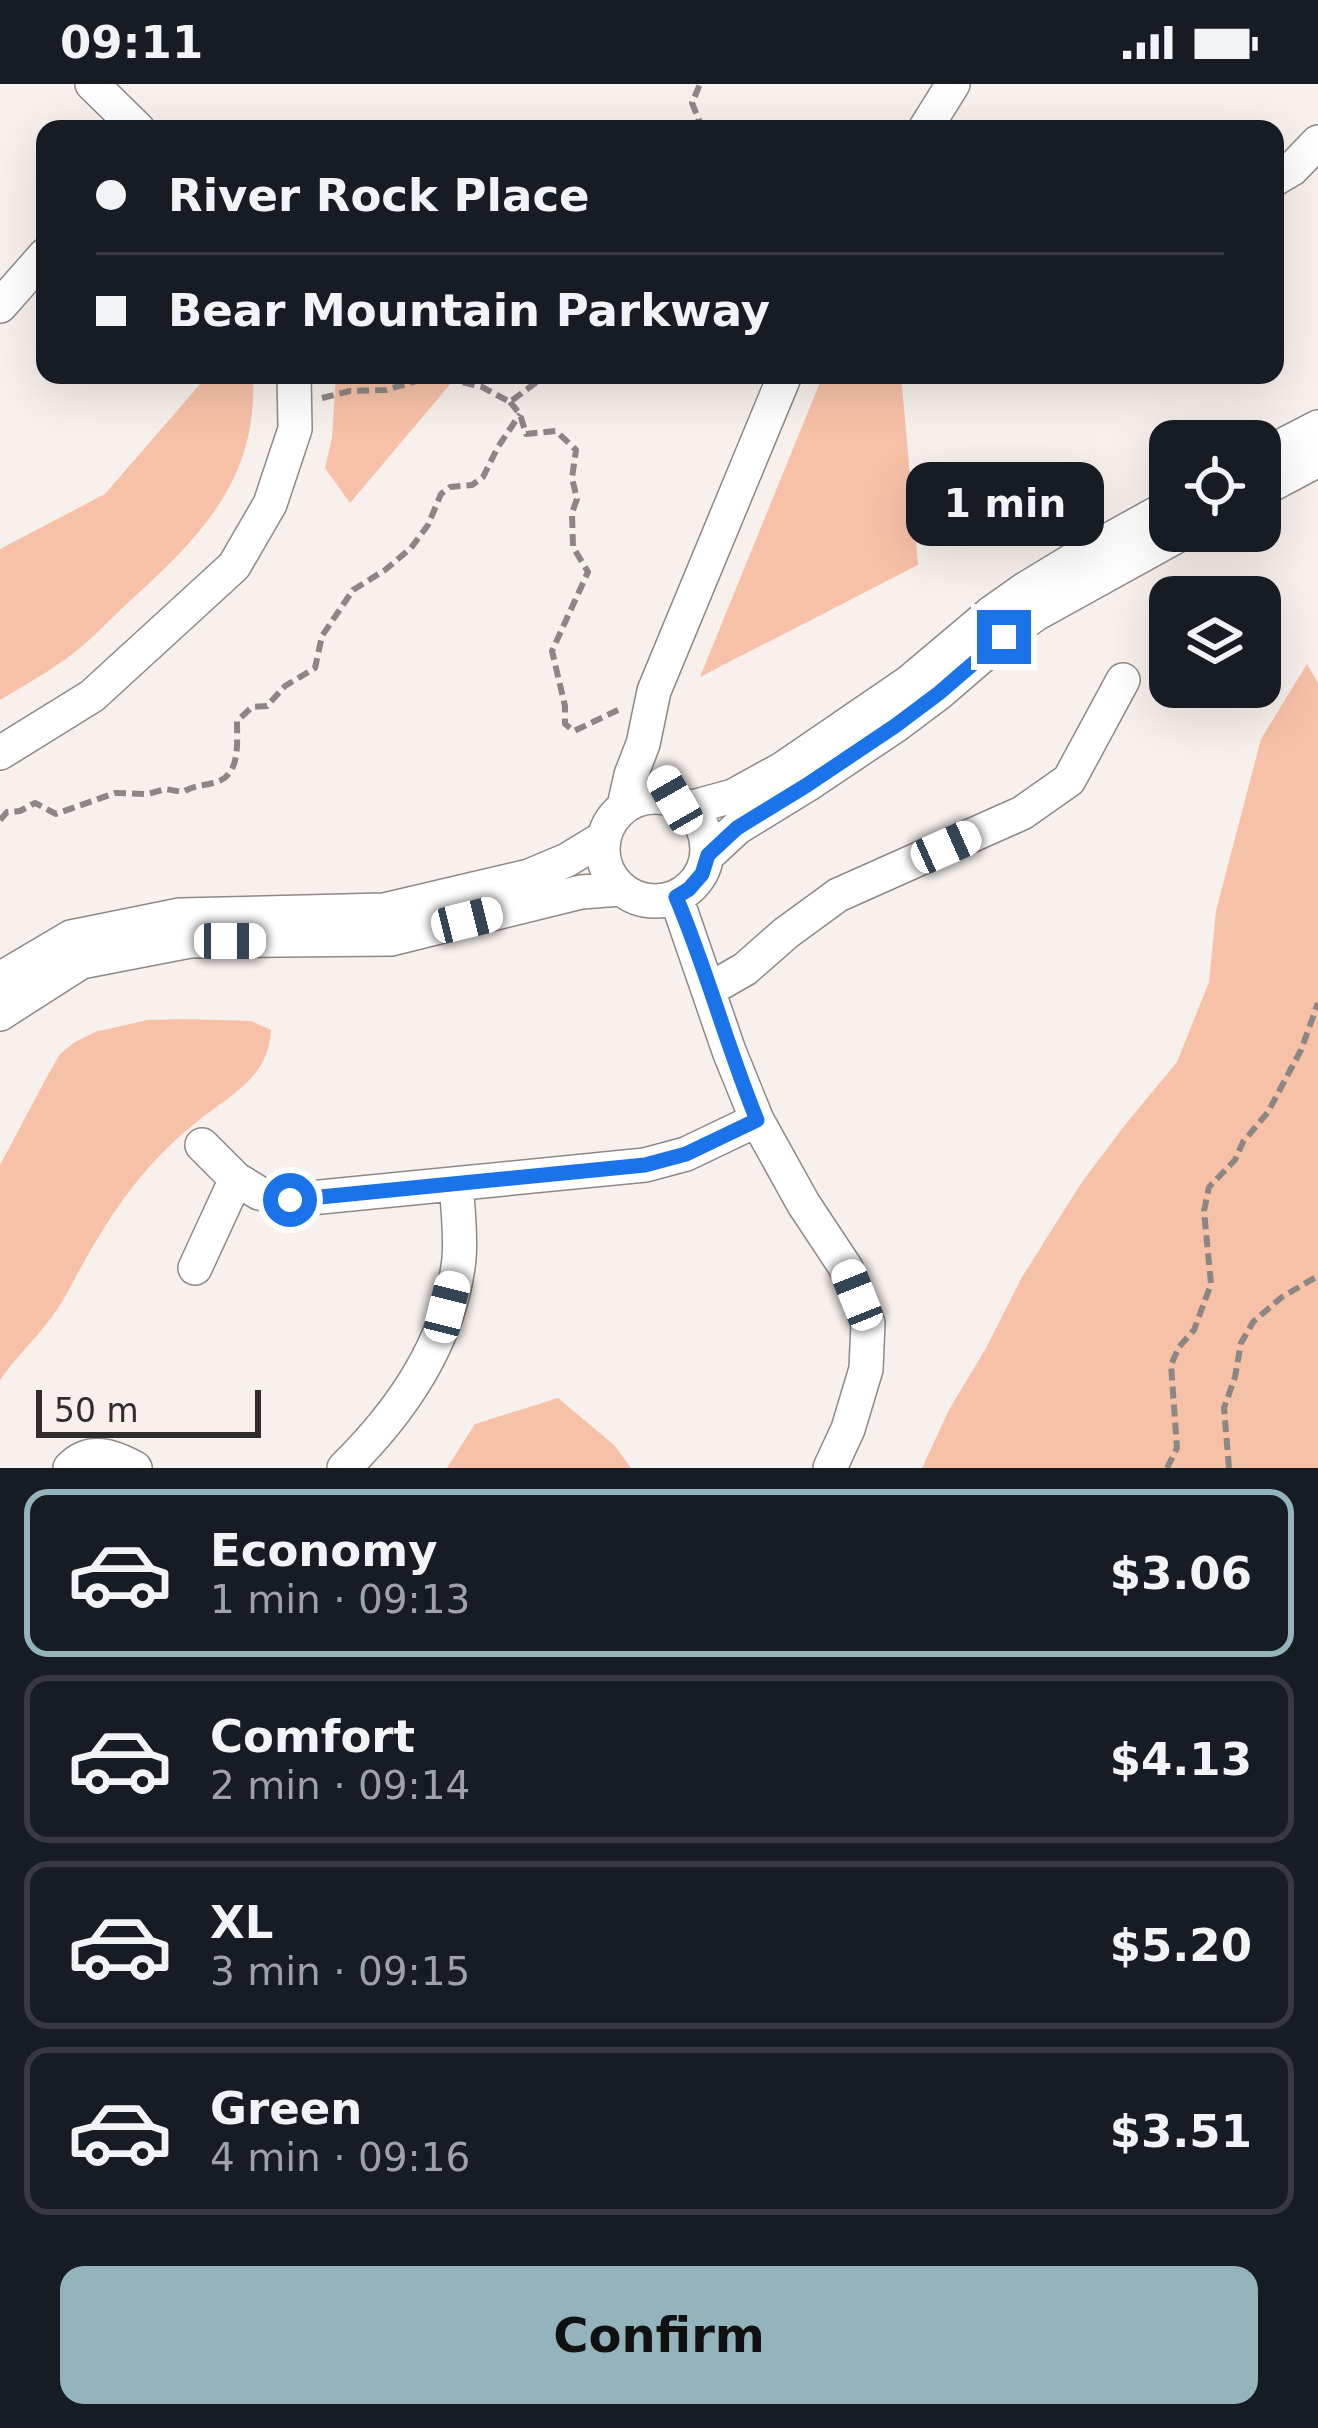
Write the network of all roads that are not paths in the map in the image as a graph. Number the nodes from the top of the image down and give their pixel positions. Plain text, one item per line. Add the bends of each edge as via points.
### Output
1 (92, 84) edge
2 (952, 84) edge
3 (129, 120) edge
4 (930, 120) edge
5 (1318, 142) edge
6 (1284, 174) edge
7 (36, 265) edge
8 (0, 306) edge
9 (781, 384) edge
10 (294, 389) edge
11 (1318, 427) edge
12 (1281, 447) edge
13 (1318, 460) edge
14 (1281, 480) edge
15 (1149, 518) edge
16 (1149, 551) edge
17 (1124, 680) dead end
18 (645, 729) junction
19 (0, 753) edge
20 (682, 804) junction
21 (624, 806) junction
22 (603, 838) junction
23 (708, 855) junction
24 (621, 890) junction
25 (676, 897) junction
26 (0, 980) edge
27 (710, 989) junction
28 (0, 1014) edge
29 (757, 1120) junction
30 (202, 1145) dead end
31 (236, 1179) junction
32 (456, 1184) junction
33 (195, 1268) dead end
34 (70, 1468) edge
35 (135, 1468) edge
36 (344, 1468) edge
37 (830, 1468) edge

1 - 3 street
2 - 4 street
5 - 6 street
7 - 8 street
9 - 18 street
10 - 19 street via 295,429 271,504 234,566 92,696
11 - 12 street
13 - 14 street
15 - 20 street via 1025,589 782,769 733,796
16 - 23 street via 1036,614 895,726
17 - 27 street via 1069,780 1022,814 838,895
18 - 20 street
18 - 21 street
20 - 21 street via 658,796
20 - 23 street via 701,822
21 - 22 street
22 - 24 street via 609,875
22 - 26 street via 529,876 384,910 179,915 71,937
23 - 25 street via 702,874
24 - 25 street via 655,902
24 - 28 street via 580,892 391,939 190,941 81,962
25 - 27 street
27 - 29 street
29 - 32 street via 645,1165
29 - 37 street via 846,1268 868,1323 866,1369
30 - 31 street
31 - 32 street via 290,1200
31 - 33 street
32 - 36 street via 459,1262 430,1354 403,1402
34 - 35 street via 110,1454

